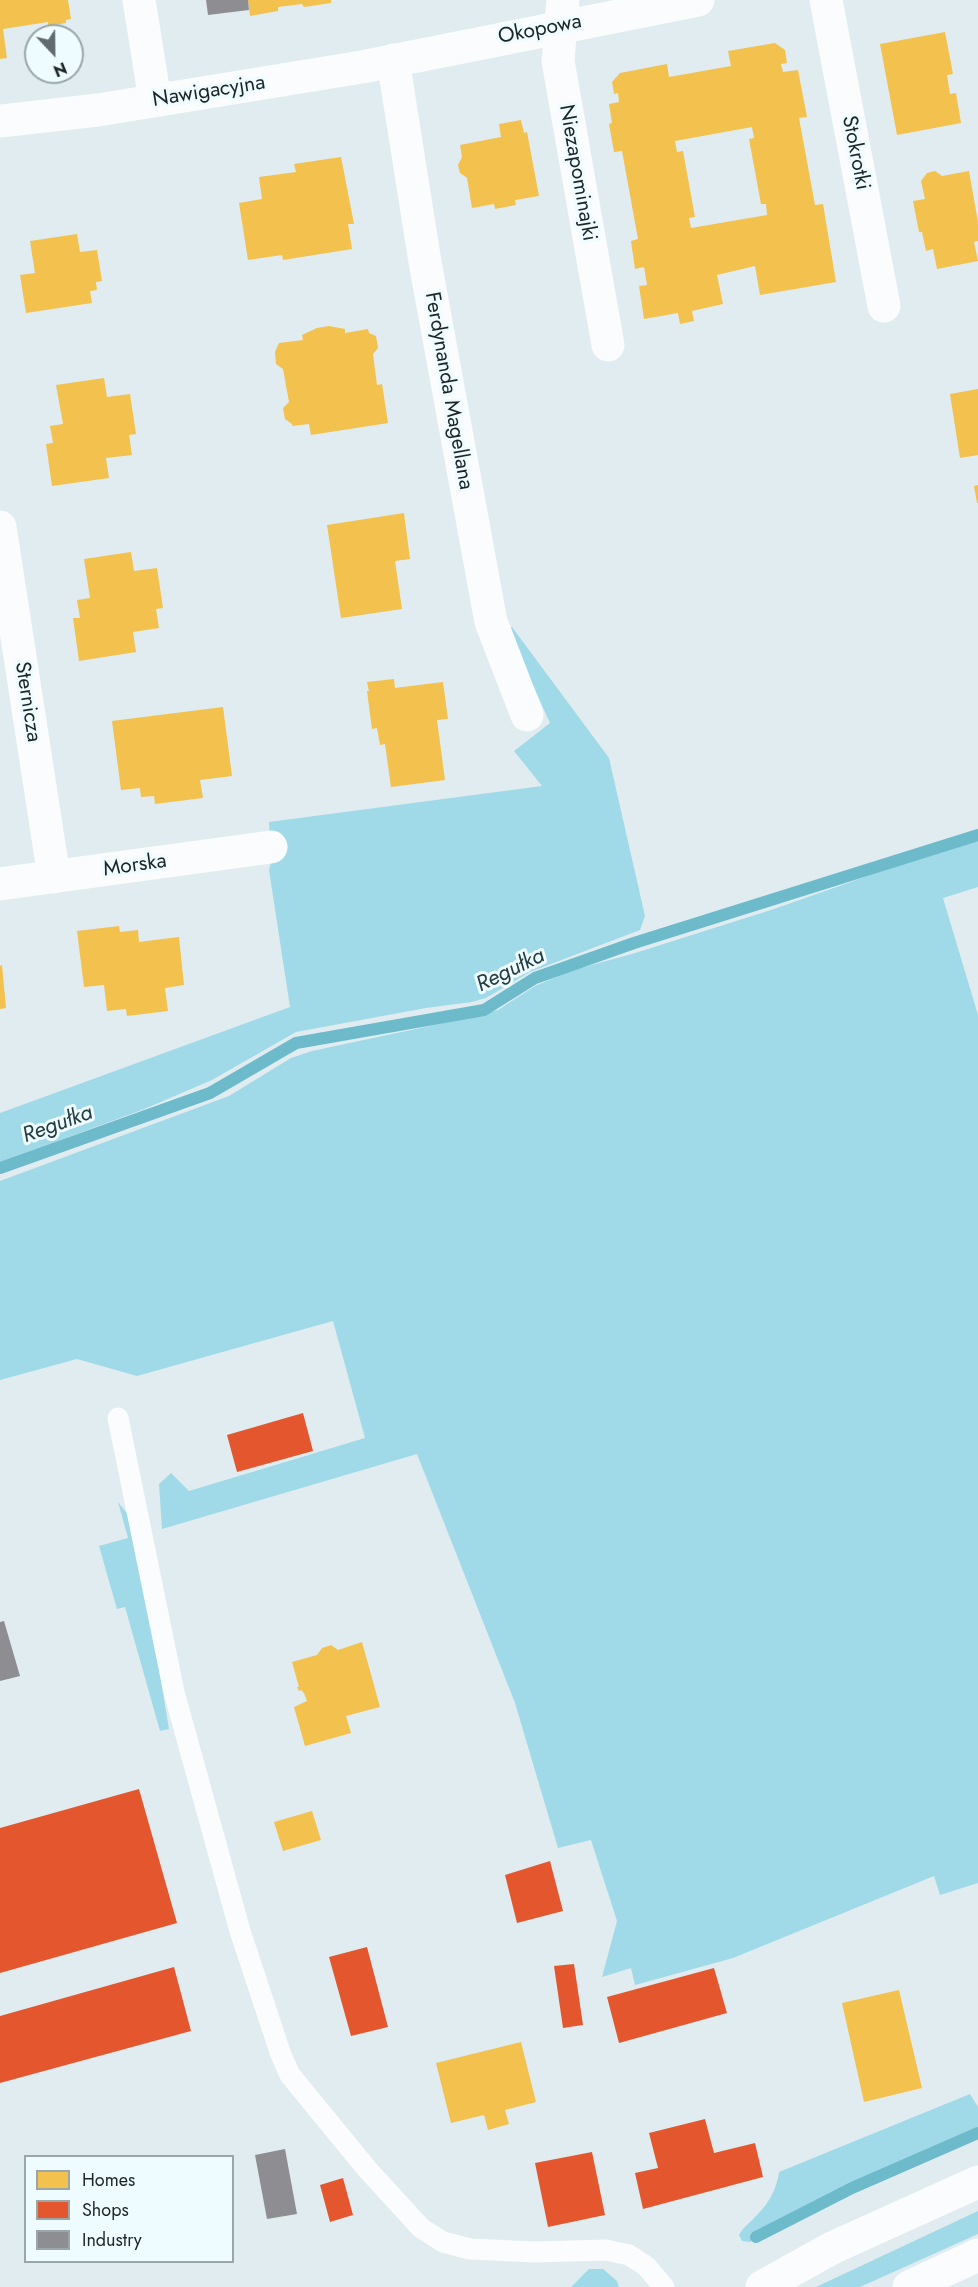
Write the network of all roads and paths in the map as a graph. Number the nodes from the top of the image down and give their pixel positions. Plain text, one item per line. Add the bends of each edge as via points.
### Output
1 (139, 0) edge
2 (698, 0) edge
3 (826, 0) edge
4 (562, 13) edge
5 (405, 57) junction
6 (155, 100) junction
7 (0, 121) edge
8 (884, 306) dead end
9 (608, 345) dead end
10 (0, 526) edge
11 (527, 715) dead end
12 (271, 847) dead end
13 (54, 877) junction
14 (0, 884) edge
15 (118, 1418) dead end
16 (978, 2182) edge
17 (978, 2255) edge
18 (664, 2287) edge
19 (762, 2287) edge
20 (909, 2287) edge

1 - 6 street
2 - 4 street, Okopowa
3 - 8 street, Stokrotki
4 - 5 street, Okopowa
4 - 9 street, Niezapominajki via 558,61
5 - 6 street, Nawigacyjna
5 - 11 street, Ferdynanda Magellana via 425,262 490,622
6 - 7 street, Nawigacyjna
10 - 13 street, Sternicza
12 - 13 street, Morska
13 - 14 street, Morska
15 - 18 lane via 174,1692 240,1930 290,2075 421,2229 443,2242 470,2249 524,2252 606,2250 629,2255 646,2266
16 - 19 street via 832,2248
17 - 20 street

